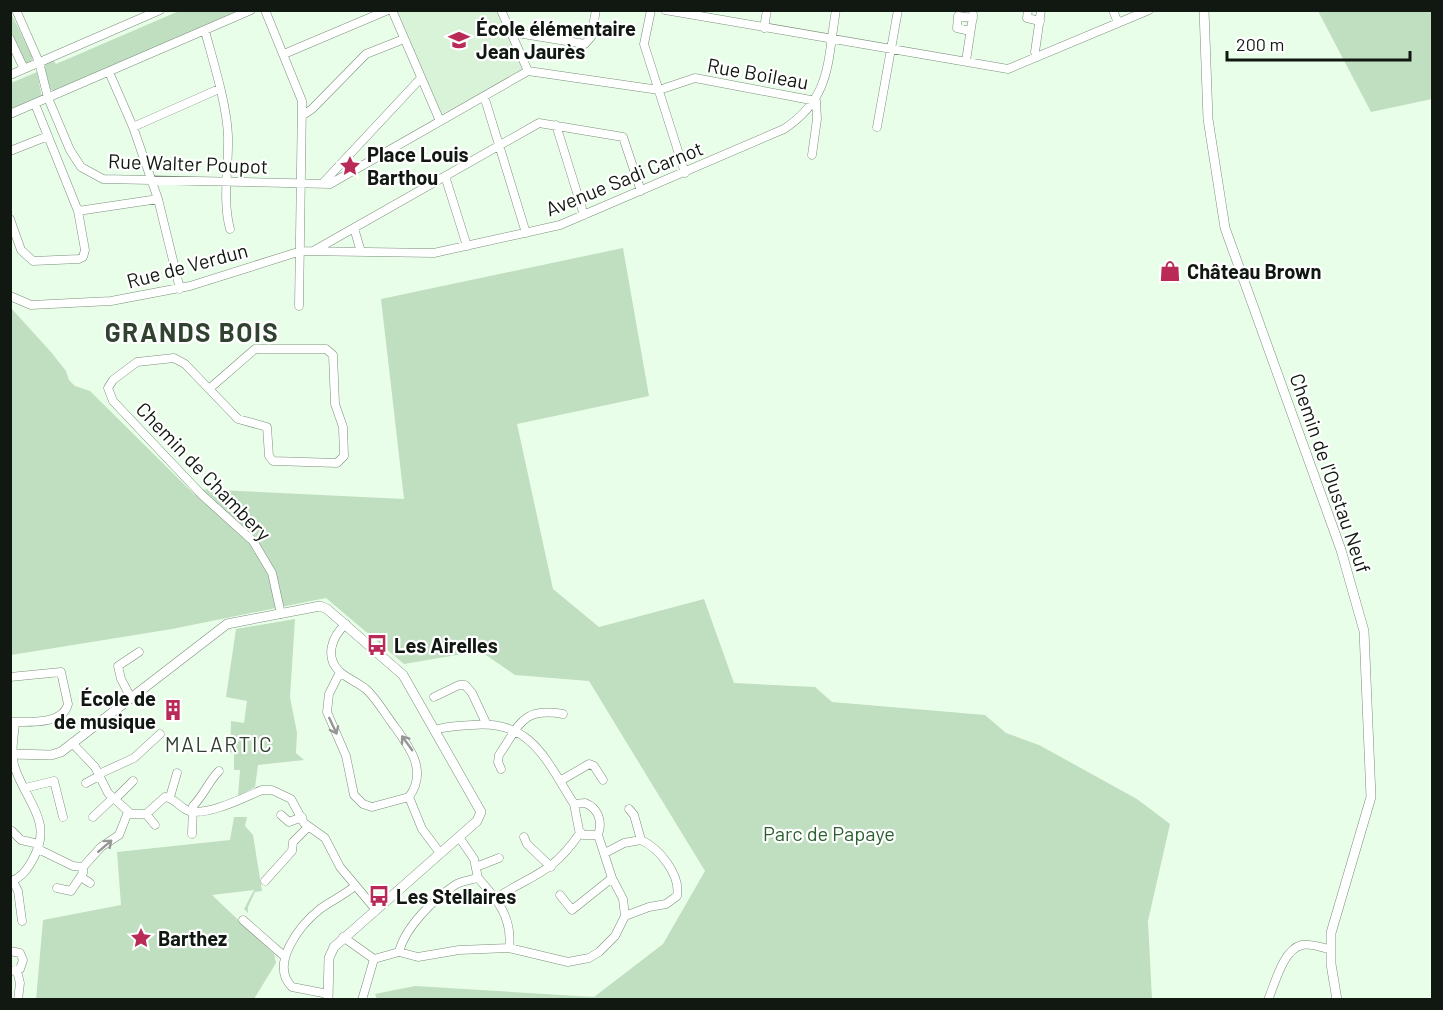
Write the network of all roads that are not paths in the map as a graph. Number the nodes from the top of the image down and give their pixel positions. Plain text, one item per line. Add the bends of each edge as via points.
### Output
1 (16, 10) edge
2 (160, 10) edge
3 (250, 10) edge
4 (265, 10) edge
5 (390, 10) edge
6 (501, 10) edge
7 (596, 10) edge
8 (651, 10) edge
9 (665, 10) edge
10 (767, 10) edge
11 (836, 10) edge
12 (898, 10) edge
13 (1028, 10) edge
14 (1041, 10) edge
15 (1113, 10) edge
16 (1149, 10) edge
17 (1204, 10) edge
18 (148, 13) edge
19 (1040, 21) junction
20 (1118, 23) junction
21 (764, 28) junction
22 (205, 31) junction
23 (970, 31) junction
24 (511, 32) junction
25 (10, 39) edge
26 (404, 39) junction
27 (831, 39) junction
28 (891, 49) junction
29 (284, 54) junction
30 (1037, 57) junction
31 (966, 61) junction
32 (39, 62) junction
33 (24, 69) junction
34 (528, 71) junction
35 (109, 72) junction
36 (10, 75) edge
37 (421, 78) junction
38 (219, 89) junction
39 (659, 90) junction
40 (484, 96) junction
41 (48, 98) junction
42 (816, 101) junction
43 (35, 104) junction
44 (10, 114) edge
45 (303, 115) junction
46 (440, 121) junction
47 (556, 125) junction
48 (133, 126) junction
49 (877, 127) dead end
50 (48, 136) junction
51 (499, 145) junction
52 (10, 151) edge
53 (812, 155) dead end
54 (685, 173) junction
55 (444, 176) junction
56 (152, 181) junction
57 (228, 182) junction
58 (302, 184) junction
59 (322, 184) junction
60 (641, 191) junction
61 (158, 199) junction
62 (78, 211) junction
63 (584, 215) junction
64 (10, 219) edge
65 (354, 228) junction
66 (230, 229) dead end
67 (526, 233) junction
68 (468, 246) junction
69 (301, 251) junction
70 (314, 251) junction
71 (361, 252) junction
72 (180, 289) junction
73 (10, 296) edge
74 (299, 306) dead end
75 (209, 389) junction
76 (281, 614) junction
77 (346, 624) junction
78 (139, 652) dead end
79 (340, 672) junction
80 (10, 677) edge
81 (434, 697) dead end
82 (131, 698) junction
83 (563, 714) dead end
84 (13, 722) edge
85 (486, 723) junction
86 (435, 730) junction
87 (516, 730) junction
88 (160, 734) dead end
89 (72, 743) junction
90 (12, 754) edge
91 (501, 769) dead end
92 (219, 771) dead end
93 (177, 773) dead end
94 (99, 775) junction
95 (603, 780) dead end
96 (133, 781) dead end
97 (560, 781) junction
98 (86, 783) dead end
99 (25, 788) junction
100 (170, 797) junction
101 (409, 797) junction
102 (114, 799) junction
103 (574, 804) junction
104 (629, 809) dead end
105 (128, 812) junction
106 (193, 812) junction
107 (146, 813) junction
108 (282, 815) dead end
109 (63, 817) dead end
110 (302, 817) junction
111 (93, 818) dead end
112 (155, 825) dead end
113 (308, 827) junction
114 (12, 831) edge
115 (580, 833) junction
116 (192, 834) dead end
117 (598, 835) junction
118 (459, 837) junction
119 (524, 837) dead end
120 (641, 840) junction
121 (39, 846) junction
122 (440, 853) junction
123 (605, 853) junction
124 (499, 858) dead end
125 (83, 867) junction
126 (476, 867) junction
127 (551, 867) junction
128 (81, 877) junction
129 (478, 878) junction
130 (612, 878) junction
131 (265, 881) dead end
132 (12, 882) edge
133 (90, 883) dead end
134 (355, 886) junction
135 (57, 888) dead end
136 (560, 895) dead end
137 (496, 898) junction
138 (376, 910) junction
139 (626, 916) junction
140 (243, 920) dead end
141 (22, 921) dead end
142 (343, 936) junction
143 (509, 948) junction
144 (1330, 950) junction
145 (10, 951) edge
146 (399, 951) junction
147 (284, 956) junction
148 (374, 959) junction
149 (14, 971) edge
150 (328, 997) edge
151 (18, 999) edge
152 (362, 999) edge
153 (1268, 999) edge
154 (1337, 999) edge

1 - 32 street, Rue Walter Poupot
2 - 18 street
3 - 22 street
4 - 29 street
5 - 26 street
5 - 29 street
6 - 24 street
7 - 24 street via 591,37 585,44
8 - 39 street via 644,44
9 - 21 street
10 - 21 street
11 - 27 street, Avenue Sadi Carnot
12 - 28 street
13 - 19 street via 1028,18
14 - 19 street
15 - 20 street
16 - 20 street
17 - 144 street, Chemin de l'Oustau Neuf via 1207,109 1225,228 1341,550 1364,631 1371,797 1334,918
18 - 32 street
19 - 30 street
20 - 30 street
21 - 27 street
22 - 35 street
22 - 38 street
23 - 23 street via 973,16 958,16 957,28
23 - 31 street
24 - 34 street
25 - 33 street
26 - 37 street
26 - 45 street via 366,54
27 - 28 street
27 - 42 street, Avenue Sadi Carnot via 824,83
28 - 31 street
28 - 49 street
29 - 45 street via 302,101
30 - 31 street via 1008,69
32 - 33 street
32 - 41 street, Rue Walter Poupot
33 - 36 street
34 - 39 street
34 - 40 street
35 - 41 street
35 - 48 street
37 - 46 street
37 - 59 street
38 - 48 street
38 - 57 street via 228,133
39 - 42 street, Rue Boileau via 695,78
39 - 54 street
40 - 46 street
40 - 51 street
41 - 43 street
41 - 56 street, Rue Walter Poupot via 81,167 103,179
42 - 53 street via 818,119
42 - 54 street, Avenue Sadi Carnot via 784,129
43 - 44 street
43 - 50 street
45 - 58 street
46 - 59 street via 330,184
47 - 51 street via 539,123
47 - 60 street via 622,137
47 - 63 street
48 - 56 street
50 - 52 street
50 - 62 street
51 - 55 street
51 - 67 street
54 - 60 street, Avenue Sadi Carnot
55 - 65 street
55 - 68 street
56 - 57 street, Rue Walter Poupot
56 - 61 street
57 - 58 street, Rue Walter Poupot
57 - 66 street via 226,215
58 - 59 street, Rue Walter Poupot
58 - 69 street
60 - 63 street, Avenue Sadi Carnot
61 - 62 street
61 - 72 street
62 - 64 street via 85,250 79,259 33,261 21,250
63 - 67 street, Avenue Sadi Carnot
65 - 70 street
65 - 71 street
67 - 68 street, Avenue Sadi Carnot
68 - 71 street, Avenue Sadi Carnot via 434,253
69 - 70 street, Avenue Sadi Carnot
69 - 72 street, Rue de Verdun
69 - 74 street
70 - 71 street, Avenue Sadi Carnot
72 - 73 street, Rue de Verdun via 111,302 31,304
75 - 75 street via 238,419 267,427 269,456 273,461 337,463 343,459 344,427 335,404 329,350 255,349
75 - 76 street, Chemin de Chambery via 185,363 170,358 137,362 108,388 113,400 182,474 257,547 272,573
76 - 77 street via 324,607
76 - 82 street via 226,624
77 - 79 street via 331,645
77 - 86 street via 398,668
78 - 82 street via 118,666
101 -> 79 street via 417,771 414,753 368,691
79 -> 101 street via 329,694 327,712 346,756 354,795 372,807
80 - 84 street via 61,672 68,704 63,712 39,723
81 - 85 street via 465,685
82 - 89 street
83 - 87 street via 543,710 527,715
84 - 90 street
85 - 86 street
85 - 87 street
86 - 118 street via 481,812
87 - 91 street via 499,755
87 - 97 street via 528,737
88 - 94 street via 134,758
89 - 90 street via 56,754
89 - 94 street
90 - 99 street
92 - 106 street via 193,806
93 - 100 street
94 - 98 street
94 - 102 street
95 - 97 street via 589,764
96 - 102 street
97 - 103 street
99 - 109 street via 54,781
99 - 121 street via 39,819
100 - 106 street
100 - 107 street via 160,800
101 - 122 street via 422,829
102 - 105 street
102 - 111 street
103 - 115 street
103 - 117 street via 585,803 595,808
104 - 120 street
105 - 107 street
125 -> 105 street via 119,835
106 - 110 street via 267,790 291,800
106 - 116 street
107 - 112 street
108 - 110 street via 289,822
110 - 113 street
113 - 131 street via 293,842 292,852
113 - 134 street via 325,838 339,867
114 - 121 street via 21,840
115 - 117 street
115 - 127 street
117 - 123 street
118 - 122 street
118 - 126 street
119 - 127 street
120 - 123 street
120 - 139 street via 661,855 678,891 671,902
121 - 125 street via 73,866
121 - 132 street via 26,871
122 - 138 street
123 - 130 street
124 - 126 street
125 - 128 street
126 - 129 street
127 - 137 street
128 - 133 street
128 - 135 street via 71,891
129 - 137 street
129 - 146 street via 455,885 421,915 407,932
130 - 136 street via 572,910
130 - 139 street via 623,898
132 - 141 street via 18,891
134 - 138 street
134 - 147 street via 313,916
137 - 143 street via 510,929
138 - 142 street
139 - 143 street via 605,947 578,961
140 - 147 street
142 - 148 street
142 - 150 street via 329,958
143 - 146 street via 418,957
144 - 153 street via 1309,944 1294,948
144 - 154 street, Chemin de l'Oustau Neuf
145 - 149 street via 22,956 22,966
146 - 148 street
147 - 150 street via 284,976 292,987
148 - 152 street
149 - 151 street via 20,983

